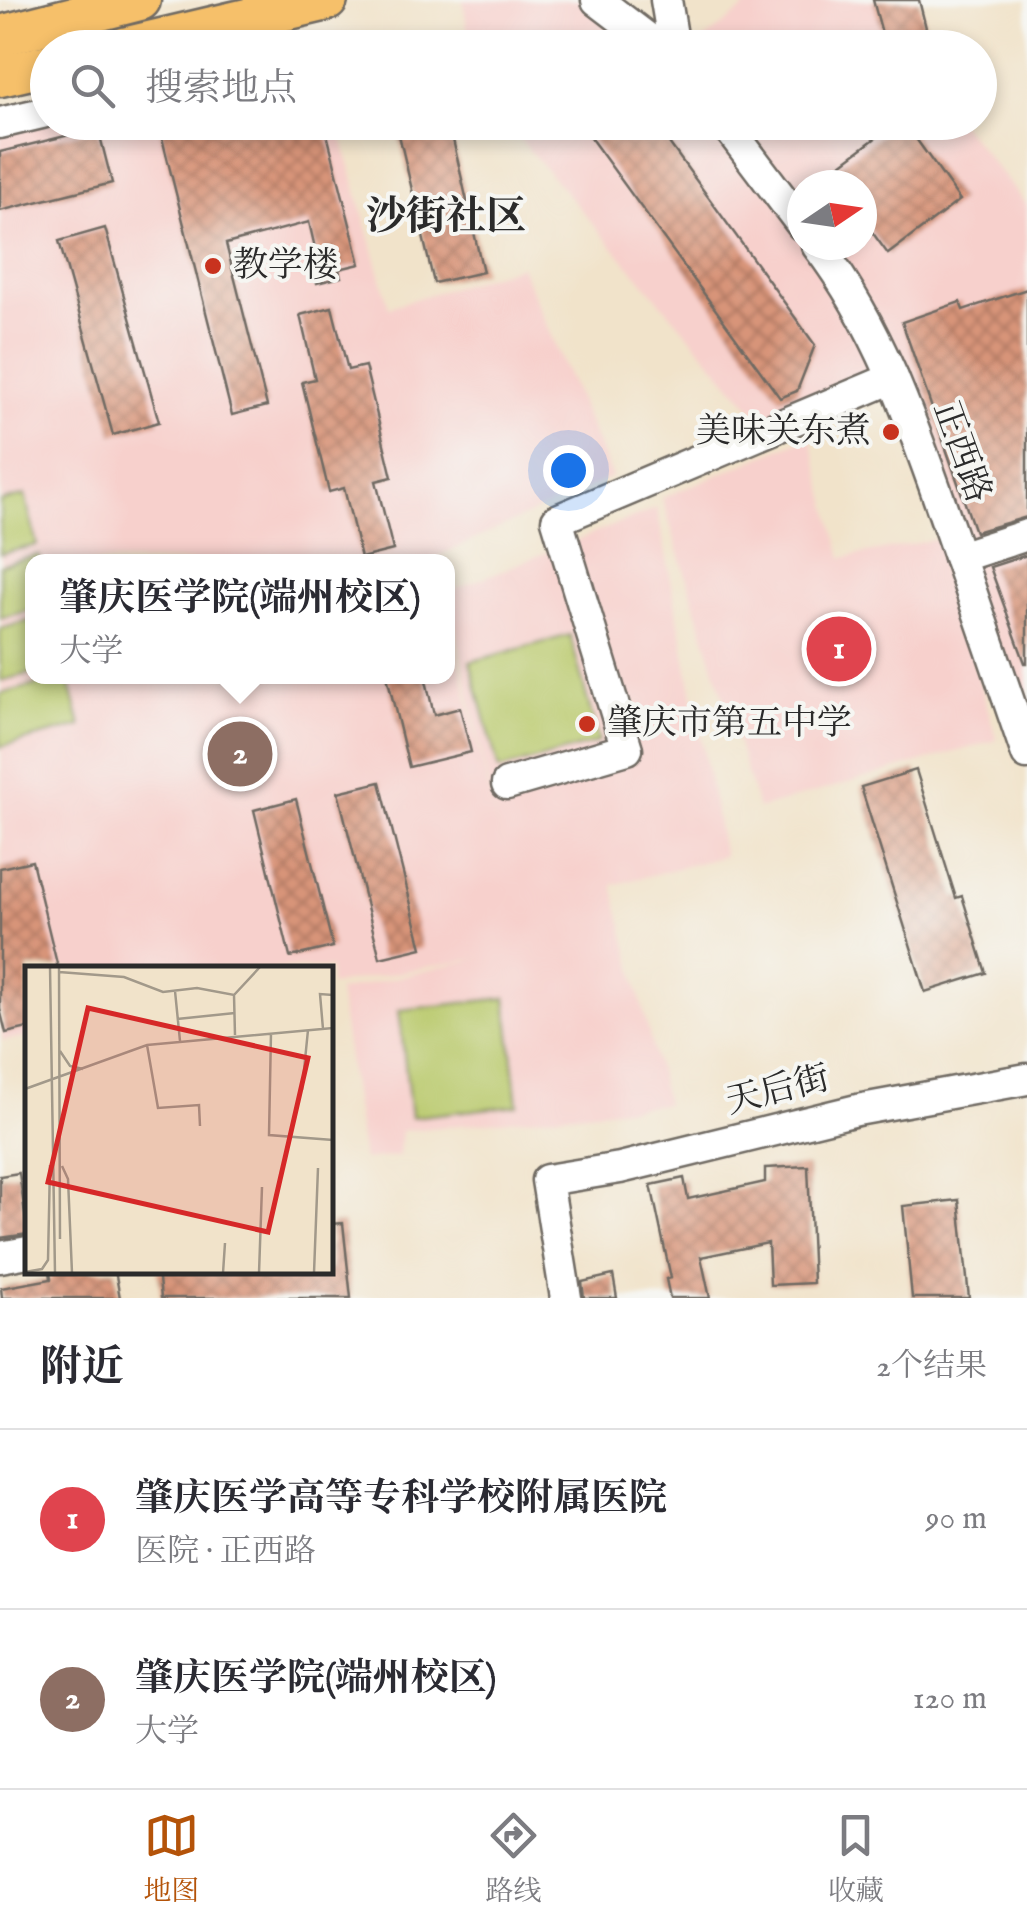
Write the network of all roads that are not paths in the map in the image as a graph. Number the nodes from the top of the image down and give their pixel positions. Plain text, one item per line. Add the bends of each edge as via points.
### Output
1 (140, 0) edge
2 (327, 0) edge
3 (598, 0) edge
4 (631, 0) edge
5 (666, 0) edge
6 (200, 30) edge
7 (641, 30) edge
8 (654, 30) edge
9 (667, 30) edge
10 (0, 36) edge
11 (30, 69) edge
12 (0, 76) edge
13 (30, 116) edge
14 (0, 123) edge
15 (738, 140) edge
16 (787, 205) edge
17 (827, 260) edge
18 (893, 378) junction
19 (1027, 535) edge
20 (959, 557) junction
21 (1027, 754) edge
22 (508, 784) dead end
23 (1027, 1078) edge
24 (25, 1253) edge
25 (0, 1257) edge
26 (566, 1298) edge

1 - 10 main road
2 - 6 main road
3 - 7 street
4 - 8 street
5 - 9 street
11 - 12 main road
13 - 14 street
15 - 16 street
17 - 18 street, 正西路
18 - 20 street, 正西路
18 - 22 street via 557,520 627,749
19 - 20 street
20 - 21 street, 正西路
23 - 26 street, 天后街 via 548,1180
24 - 25 street

